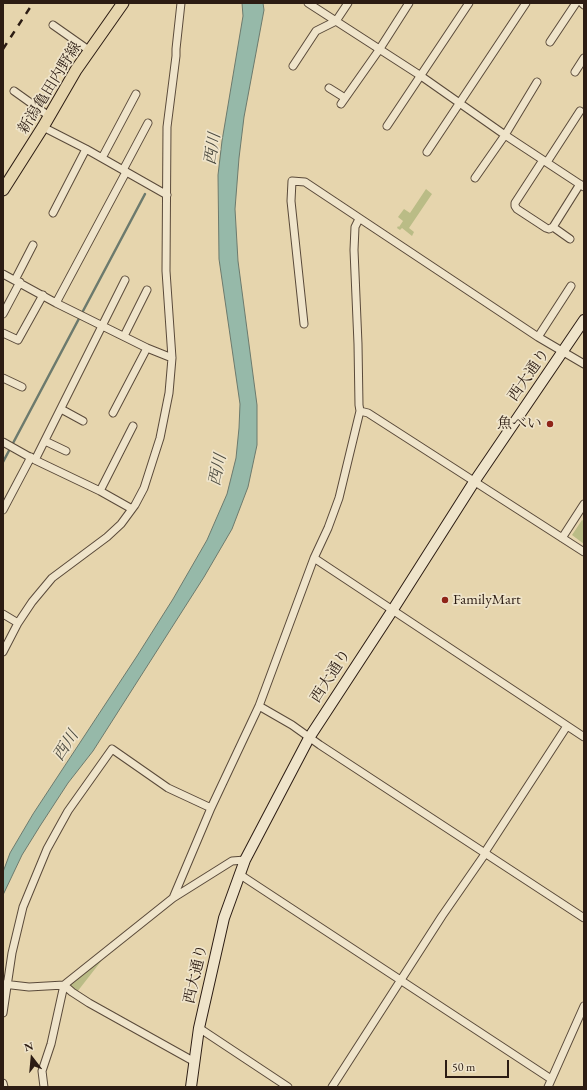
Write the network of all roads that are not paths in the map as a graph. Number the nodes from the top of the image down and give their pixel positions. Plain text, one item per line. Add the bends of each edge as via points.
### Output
1 (123, 3) edge
2 (181, 3) edge
3 (308, 3) edge
4 (348, 3) edge
5 (409, 3) edge
6 (469, 3) edge
7 (526, 3) edge
8 (576, 3) edge
9 (336, 21) junction
10 (53, 25) dead end
11 (550, 42) dead end
12 (379, 50) junction
13 (90, 51) junction
14 (584, 58) edge
15 (293, 66) dead end
16 (575, 72) dead end
17 (421, 76) junction
18 (537, 82) dead end
19 (329, 88) dead end
20 (14, 91) dead end
21 (136, 94) dead end
22 (459, 104) junction
23 (580, 112) dead end
24 (49, 116) junction
25 (148, 124) dead end
26 (387, 126) dead end
27 (43, 127) junction
28 (505, 135) junction
29 (86, 149) junction
30 (427, 152) dead end
31 (102, 158) junction
32 (545, 161) junction
33 (125, 171) junction
34 (475, 178) dead end
35 (582, 185) edge
36 (3, 190) edge
37 (167, 195) junction
38 (53, 213) dead end
39 (359, 219) junction
40 (553, 227) junction
41 (570, 239) dead end
42 (33, 245) dead end
43 (3, 274) edge
44 (125, 280) dead end
45 (17, 281) junction
46 (571, 286) dead end
47 (147, 290) dead end
48 (42, 295) junction
49 (56, 303) junction
50 (3, 314) edge
51 (584, 320) edge
52 (304, 324) dead end
53 (103, 326) junction
54 (3, 333) edge
55 (124, 336) junction
56 (538, 337) junction
57 (147, 348) junction
58 (562, 353) junction
59 (172, 358) junction
60 (584, 364) edge
61 (3, 378) edge
62 (22, 387) dead end
63 (61, 409) junction
64 (360, 411) junction
65 (113, 413) dead end
66 (83, 421) dead end
67 (134, 426) dead end
68 (45, 441) junction
69 (3, 442) edge
70 (66, 451) dead end
71 (33, 458) junction
72 (474, 482) junction
73 (100, 491) junction
74 (584, 504) edge
75 (132, 509) junction
76 (3, 510) edge
77 (562, 538) junction
78 (584, 552) edge
79 (314, 558) junction
80 (392, 611) junction
81 (3, 614) edge
82 (18, 623) junction
83 (3, 652) edge
84 (259, 706) junction
85 (566, 726) junction
86 (584, 737) edge
87 (309, 738) junction
88 (211, 808) junction
89 (485, 854) junction
90 (245, 860) junction
91 (239, 874) junction
92 (173, 898) junction
93 (584, 918) edge
94 (400, 979) junction
95 (5, 984) edge
96 (64, 985) junction
97 (584, 1006) edge
98 (3, 1013) edge
99 (198, 1028) junction
100 (193, 1062) junction
101 (551, 1079) junction
102 (3, 1083) edge
103 (4, 1087) edge
104 (44, 1087) edge
105 (191, 1087) edge
106 (288, 1087) edge
107 (332, 1087) edge
108 (548, 1087) edge

1 - 13 main road, 新潟亀田内野線
2 - 37 street via 168,128
3 - 9 street
4 - 9 street
5 - 12 street
6 - 17 street
7 - 22 street
8 - 11 street
9 - 12 street
9 - 15 street via 316,31
10 - 13 street
12 - 17 street
12 - 19 street via 343,101
13 - 24 main road, 新潟亀田内野線
14 - 16 street
17 - 22 street
17 - 26 street
18 - 28 street
20 - 24 street
21 - 31 street
22 - 28 street
22 - 30 street
23 - 32 street
24 - 27 main road, 新潟亀田内野線
25 - 33 street
27 - 29 street
27 - 36 main road, 新潟亀田内野線
28 - 32 street
28 - 34 street
29 - 31 street
29 - 38 street
31 - 33 street
32 - 35 street
32 - 40 street via 515,206 546,228
33 - 37 street
33 - 49 street
35 - 40 street
37 - 59 street via 166,271
39 - 52 street via 305,182 292,181
39 - 56 street
39 - 64 street via 355,227 354,250
40 - 41 street
42 - 45 street
43 - 45 street
44 - 53 street
45 - 48 street
45 - 50 street
46 - 56 street
47 - 55 street
48 - 49 street
48 - 54 street via 18,340
49 - 53 street
51 - 58 street, 西大通り
53 - 55 street
53 - 63 street
55 - 57 street
56 - 58 street
57 - 59 street
57 - 65 street
58 - 60 street
58 - 72 street, 西大通り
59 - 75 street via 169,393 160,438 144,488
61 - 62 street
63 - 66 street
63 - 68 street
64 - 72 street via 368,413
64 - 79 street via 339,498
67 - 73 street
68 - 70 street
68 - 71 street
69 - 71 street
71 - 73 street
71 - 76 street
72 - 77 street
72 - 80 street, 西大通り
73 - 75 street
74 - 77 street
75 - 82 street via 121,524 52,578
77 - 78 street
79 - 80 street
79 - 84 street
80 - 85 street
80 - 87 street, 西大通り
81 - 82 street
82 - 83 street
84 - 87 street
84 - 88 street
85 - 86 street
85 - 89 street
87 - 89 street
87 - 90 street, 西大通り
88 - 92 street
88 - 95 street via 168,788 112,749 68,811 48,849 23,907
89 - 93 street
89 - 94 street
90 - 91 street, 西大通り
90 - 92 street via 232,861
91 - 94 street
91 - 99 street, 西大通り via 224,918
92 - 96 street
94 - 101 street
94 - 107 street
95 - 96 street via 29,987
95 - 98 street
96 - 100 street via 89,1003
96 - 104 street via 51,1044 42,1071
97 - 101 street
99 - 100 street, 西大通り
99 - 106 street
100 - 105 street, 西大通り
101 - 108 street
102 - 103 street

